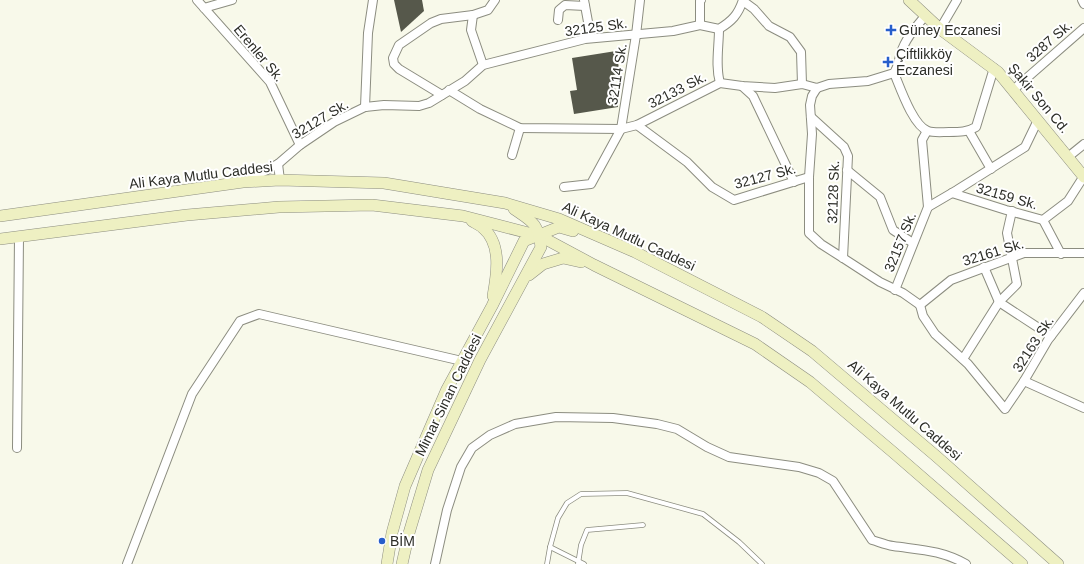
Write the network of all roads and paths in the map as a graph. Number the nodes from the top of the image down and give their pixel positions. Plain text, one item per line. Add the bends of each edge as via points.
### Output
1 (197, 0) edge
2 (232, 0) edge
3 (373, 0) edge
4 (495, 0) edge
5 (640, 0) edge
6 (701, 0) edge
7 (909, 0) edge
8 (958, 0) edge
9 (1082, 0) edge
10 (743, 1) edge
11 (584, 3) edge
12 (1084, 4) edge
13 (204, 8) junction
14 (473, 15) junction
15 (925, 16) junction
16 (558, 20) dead end
17 (700, 25) junction
18 (1084, 28) edge
19 (719, 29) junction
20 (940, 29) junction
21 (636, 34) junction
22 (591, 38) junction
23 (483, 65) junction
24 (994, 68) junction
25 (894, 73) junction
26 (720, 83) junction
27 (802, 84) junction
28 (742, 86) junction
29 (817, 88) junction
30 (1013, 90) junction
31 (446, 93) junction
32 (365, 107) junction
33 (811, 117) junction
34 (1038, 120) junction
35 (636, 125) junction
36 (520, 128) junction
37 (621, 129) junction
38 (926, 131) junction
39 (969, 131) junction
40 (1084, 144) edge
41 (300, 145) junction
42 (512, 155) dead end
43 (1068, 158) junction
44 (278, 164) junction
45 (991, 168) junction
46 (847, 170) junction
47 (809, 177) junction
48 (1084, 177) edge
49 (280, 180) junction
50 (243, 182) junction
51 (794, 182) junction
52 (564, 187) dead end
53 (952, 193) junction
54 (505, 203) junction
55 (928, 206) junction
56 (1012, 211) junction
57 (463, 216) junction
58 (3, 217) edge
59 (1043, 220) junction
60 (540, 236) junction
61 (20, 237) junction
62 (0, 239) edge
63 (606, 240) junction
64 (913, 243) junction
65 (1084, 253) edge
66 (1061, 254) junction
67 (843, 258) junction
68 (1012, 258) junction
69 (594, 265) junction
70 (984, 267) junction
71 (524, 279) junction
72 (895, 290) junction
73 (1084, 293) edge
74 (999, 302) junction
75 (920, 305) junction
76 (492, 306) junction
77 (1051, 336) junction
78 (963, 359) junction
79 (462, 361) junction
80 (1024, 381) junction
81 (1084, 408) edge
82 (17, 448) dead end
83 (643, 525) dead end
84 (550, 547) junction
85 (579, 563) edge
86 (127, 564) edge
87 (386, 564) edge
88 (402, 564) edge
89 (435, 564) edge
90 (547, 564) edge
91 (584, 564) edge
92 (762, 564) edge
93 (966, 564) edge
94 (1022, 564) edge
95 (1058, 564) edge

1 - 13 street, Erenler Sk.
2 - 13 street
3 - 32 street via 368,33
4 - 14 street via 488,10
5 - 21 street, 32114 Sk.
6 - 17 street
7 - 15 main road, Şakir Son Cd.
8 - 20 street
9 - 12 street
10 - 19 street via 732,21
10 - 27 street via 769,26 790,37 801,52
11 - 16 street via 565,5 559,10
11 - 22 street
13 - 41 street, Erenler Sk. via 270,82
14 - 23 street via 471,30
14 - 31 street via 441,19 431,23 399,45 393,58 399,69
15 - 20 main road, Şakir Son Cd.
15 - 25 street via 906,41
17 - 19 street, 32125 Sk.
17 - 21 street, 32125 Sk. via 673,31
18 - 30 street, 3287 Sk.
19 - 26 street via 717,72
20 - 24 main road, Şakir Son Cd.
21 - 22 street, 32125 Sk.
21 - 37 street, 32114 Sk.
22 - 23 street, 32125 Sk.
23 - 31 street, 32125 Sk.
24 - 30 main road, Şakir Son Cd.
24 - 39 street via 976,127
25 - 29 street via 868,81 830,84
25 - 38 street via 908,106 918,124
26 - 28 street, 32133 Sk.
26 - 35 street, 32133 Sk.
27 - 28 street, 32133 Sk. via 775,88
27 - 29 street, 32133 Sk.
28 - 51 street via 753,96
29 - 33 street via 810,105
30 - 34 main road, Şakir Son Cd.
31 - 32 street, 32127 Sk. via 429,104 419,106
31 - 36 street
32 - 41 street, 32127 Sk. via 334,122
33 - 46 street, 32128 Sk. via 844,146 848,156
33 - 47 street
34 - 43 main road, Şakir Son Cd.
34 - 45 street, 32157 Sk. via 1025,147
35 - 37 street, 32133 Sk.
35 - 51 street, 32127 Sk. via 687,162 712,186 734,200
36 - 37 street
36 - 42 street
37 - 52 street via 590,184
38 - 39 street
38 - 55 street via 922,140
39 - 45 street
40 - 43 street
41 - 44 street, 32127 Sk.
43 - 48 main road, Şakir Son Cd.
44 - 49 street
44 - 50 street, 32127 Sk.
45 - 53 street, 32157 Sk.
46 - 64 street via 880,197 893,230
46 - 67 street, 32128 Sk.
47 - 51 street, 32127 Sk.
47 - 67 street, 32127 Sk. via 809,233
48 - 59 street, 32159 Sk. via 1068,200
49 - 50 main road, Ali Kaya Mutlu Caddesi
49 - 54 main road, Ali Kaya Mutlu Caddesi via 384,183
50 - 58 main road, Ali Kaya Mutlu Caddesi
53 - 55 street, 32157 Sk.
53 - 56 street, 32159 Sk.
54 - 60 main road via 534,223
54 - 63 main road, Ali Kaya Mutlu Caddesi via 559,219
55 - 64 street, 32157 Sk.
56 - 59 street, 32159 Sk.
56 - 68 street via 1007,233
57 - 60 main road
57 - 61 main road via 372,205 279,207 187,215
57 - 76 main road via 483,228 496,248
59 - 66 street
60 - 63 main road, Mimar Sinan Caddesi via 558,227
60 - 69 main road
60 - 71 main road, Mimar Sinan Caddesi via 541,247
60 - 76 main road, Mimar Sinan Caddesi via 524,241
61 - 62 main road
61 - 82 street
63 - 95 main road, Ali Kaya Mutlu Caddesi via 635,252 762,317 812,351
64 - 72 street, 32157 Sk.
65 - 66 street, 32161 Sk.
66 - 68 street, 32161 Sk. via 1024,253
67 - 72 street, 32127 Sk.
68 - 70 street, 32161 Sk.
68 - 74 street via 1016,284
69 - 71 main road via 563,258 542,264
69 - 94 main road via 755,344 810,382
70 - 74 street
70 - 75 street, 32161 Sk. via 951,280
71 - 88 main road, Mimar Sinan Caddesi via 480,360 428,470
72 - 75 street, 32127 Sk.
73 - 77 street, 32163 Sk.
74 - 77 street
74 - 78 street
75 - 78 street via 923,316 935,334
76 - 79 main road, Mimar Sinan Caddesi
77 - 80 street, 32163 Sk.
78 - 80 street, 32163 Sk. via 1005,409
79 - 86 street via 258,314 240,321 192,394
79 - 87 main road, Mimar Sinan Caddesi via 447,389 405,486
80 - 81 street
83 - 85 lane via 587,530 581,545
84 - 85 lane
84 - 90 lane
84 - 92 lane via 558,518 567,503 581,494 627,493 703,514
85 - 91 lane
89 - 93 street via 447,510 461,467 472,448 490,435 515,424 556,417 613,418 657,424 677,429 729,457 799,467 819,473 833,481 872,540 892,546 946,554

